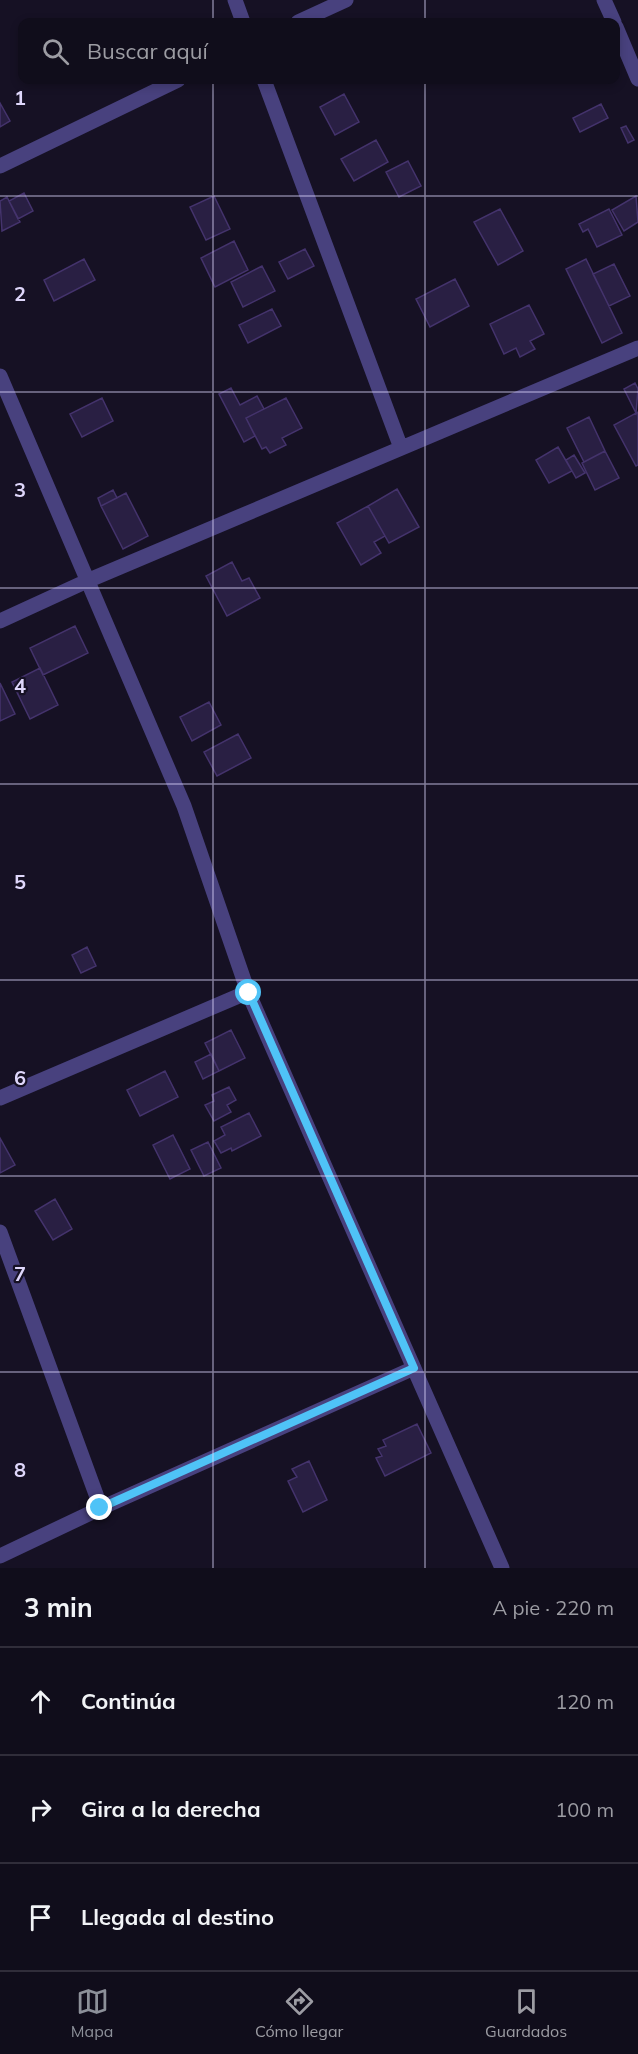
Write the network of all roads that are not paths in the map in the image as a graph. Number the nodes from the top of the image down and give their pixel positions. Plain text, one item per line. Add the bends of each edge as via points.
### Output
1 (235, 0) edge
2 (346, 0) edge
3 (604, 0) edge
4 (242, 18) edge
5 (307, 18) edge
6 (612, 18) edge
7 (620, 37) edge
8 (638, 79) edge
9 (170, 84) edge
10 (265, 84) edge
11 (0, 166) edge
12 (638, 348) edge
13 (0, 376) edge
14 (401, 448) junction
15 (87, 581) junction
16 (0, 621) edge
17 (248, 992) junction
18 (0, 1098) edge
19 (0, 1232) edge
20 (414, 1368) junction
21 (100, 1508) junction
22 (0, 1556) edge
23 (502, 1568) edge

1 - 4 street
2 - 5 street
3 - 6 street
7 - 8 street
9 - 11 street
10 - 14 street
12 - 14 street
13 - 15 street
14 - 15 street
15 - 16 street
15 - 17 street via 184,806
17 - 18 street
17 - 20 street
19 - 21 street
20 - 21 street
20 - 23 street
21 - 22 street

